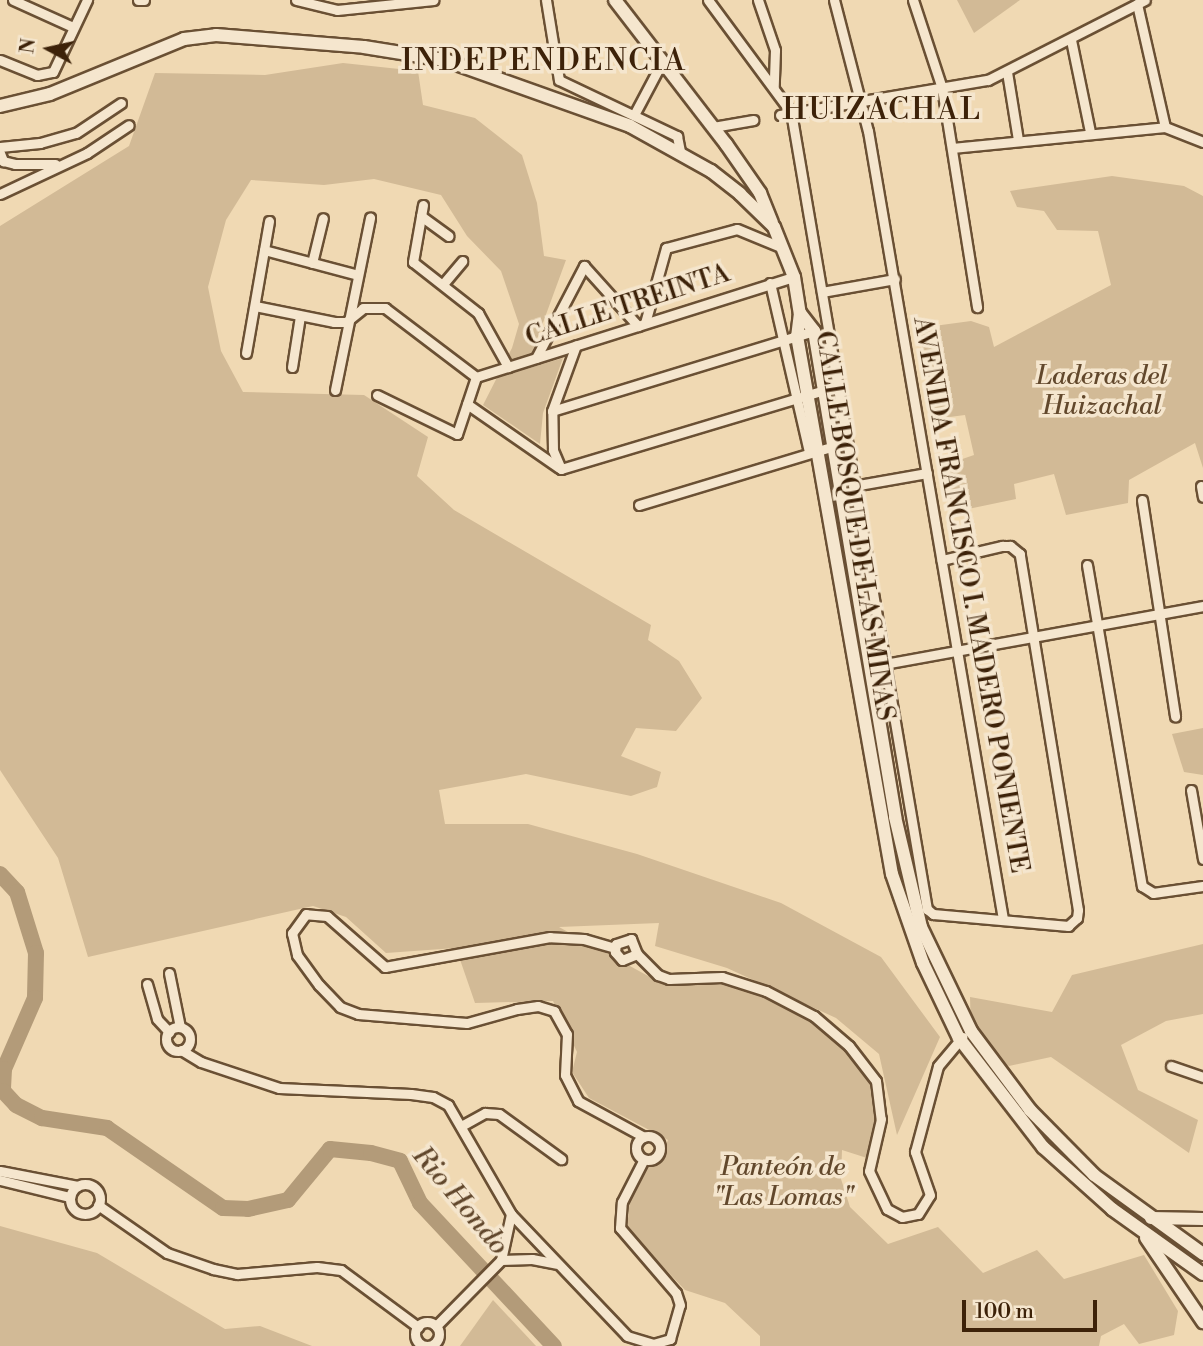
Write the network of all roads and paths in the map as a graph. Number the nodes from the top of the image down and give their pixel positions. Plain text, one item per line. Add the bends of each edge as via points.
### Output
1 (13, 0) edge
2 (88, 0) edge
3 (138, 0) edge
4 (144, 0) edge
5 (296, 0) edge
6 (433, 0) edge
7 (546, 0) edge
8 (615, 0) edge
9 (708, 0) edge
10 (758, 0) edge
11 (834, 0) edge
12 (913, 0) edge
13 (1141, 2) edge
14 (73, 27) junction
15 (1071, 40) junction
16 (0, 60) edge
17 (662, 62) junction
18 (1007, 72) junction
19 (774, 88) junction
20 (942, 88) junction
21 (121, 103) dead end
22 (862, 103) junction
23 (0, 106) edge
24 (791, 112) junction
25 (635, 113) junction
26 (780, 115) dead end
27 (753, 120) dead end
28 (129, 125) dead end
29 (713, 127) junction
30 (1165, 127) junction
31 (1090, 132) junction
32 (1018, 140) junction
33 (1203, 142) edge
34 (2, 144) edge
35 (953, 148) junction
36 (680, 152) junction
37 (0, 153) edge
38 (56, 164) junction
39 (0, 194) edge
40 (423, 205) dead end
41 (421, 216) junction
42 (323, 218) dead end
43 (370, 218) dead end
44 (269, 221) dead end
45 (774, 227) junction
46 (449, 236) dead end
47 (785, 249) junction
48 (264, 250) junction
49 (461, 261) dead end
50 (312, 262) junction
51 (358, 275) junction
52 (794, 277) junction
53 (895, 279) junction
54 (443, 284) junction
55 (770, 284) junction
56 (822, 292) junction
57 (255, 306) junction
58 (977, 307) dead end
59 (800, 313) junction
60 (300, 316) junction
61 (346, 323) junction
62 (642, 325) junction
63 (814, 331) junction
64 (797, 336) junction
65 (784, 341) junction
66 (576, 345) junction
67 (246, 353) dead end
68 (536, 358) junction
69 (508, 366) junction
70 (292, 367) dead end
71 (476, 377) junction
72 (335, 390) dead end
73 (824, 390) junction
74 (803, 394) junction
75 (377, 396) dead end
76 (467, 404) junction
77 (552, 411) junction
78 (834, 446) junction
79 (814, 451) junction
80 (561, 469) junction
81 (927, 473) junction
82 (853, 486) junction
83 (1201, 486) dead end
84 (1203, 496) edge
85 (1142, 500) dead end
86 (639, 505) dead end
87 (942, 560) junction
88 (1087, 565) dead end
89 (1203, 606) edge
90 (1161, 613) junction
91 (1099, 624) junction
92 (1034, 636) junction
93 (958, 648) junction
94 (884, 664) junction
95 (1175, 716) dead end
96 (1191, 790) dead end
97 (1203, 859) edge
98 (1203, 886) edge
99 (1003, 919) junction
100 (615, 948) junction
101 (637, 954) junction
102 (169, 973) dead end
103 (147, 984) dead end
104 (180, 1027) junction
105 (971, 1031) junction
106 (169, 1032) junction
107 (959, 1038) junction
108 (181, 1050) junction
109 (1171, 1066) dead end
110 (1203, 1077) edge
111 (463, 1125) junction
112 (644, 1137) junction
113 (561, 1159) dead end
114 (644, 1159) junction
115 (0, 1171) edge
116 (0, 1180) edge
117 (78, 1186) junction
118 (70, 1197) junction
119 (98, 1205) junction
120 (511, 1214) junction
121 (1151, 1219) junction
122 (1203, 1219) edge
123 (1140, 1229) junction
124 (1203, 1254) edge
125 (499, 1263) junction
126 (557, 1264) junction
127 (1203, 1274) edge
128 (1203, 1322) edge
129 (438, 1324) junction
130 (418, 1327) junction
131 (441, 1342) edge
132 (424, 1345) edge

1 - 14 street
2 - 14 street
3 - 4 street
5 - 6 street via 337,10
7 - 25 street via 554,70 563,83
8 - 17 main road
9 - 19 street
10 - 19 street via 775,51
11 - 22 street, AVENIDA FRANCISCO I. MADERO PONIENTE
12 - 20 street
13 - 15 street
13 - 30 street
14 - 16 street via 53,72 47,75
15 - 18 street
15 - 31 street
17 - 25 street
17 - 29 main road
18 - 20 street
18 - 32 street
19 - 24 street
20 - 22 street
20 - 35 street
21 - 34 street via 76,133 40,143
22 - 24 street
22 - 53 street, AVENIDA FRANCISCO I. MADERO PONIENTE
23 - 36 main road via 50,94 184,39 216,35 364,47 445,60 619,122
24 - 26 street
24 - 56 street
25 - 36 street via 677,136
27 - 29 street
28 - 38 street via 87,153
29 - 45 main road via 760,193
30 - 31 street
30 - 33 street
31 - 32 street
32 - 35 street
35 - 58 street
36 - 45 main road via 740,194
37 - 38 street via 3,161 15,164
38 - 39 street
40 - 41 street
41 - 46 street
41 - 54 street via 415,264
42 - 50 street
43 - 51 street
44 - 48 street
45 - 47 main road
47 - 52 main road
47 - 62 street via 737,229 666,248
48 - 50 street
48 - 57 street
49 - 54 street
50 - 51 street
51 - 61 street
52 - 55 street, CALLE TREINTA
52 - 59 main road
53 - 56 street
53 - 81 street, AVENIDA FRANCISCO I. MADERO PONIENTE
54 - 69 street via 478,313
55 - 62 street, CALLE TREINTA
55 - 65 street
56 - 82 street
57 - 60 street
57 - 67 street
59 - 63 main road, CALLE BOSQUE DE LAS MINAS
59 - 64 main road, CALLE BOSQUE DE LAS MINAS
60 - 61 street
60 - 70 street
61 - 71 street via 354,313 373,305 397,313
61 - 72 street
62 - 66 street, CALLE TREINTA
62 - 68 street via 584,266
63 - 64 street
63 - 73 main road, CALLE BOSQUE DE LAS MINAS
64 - 65 street
64 - 74 main road, CALLE BOSQUE DE LAS MINAS
65 - 74 street
65 - 77 street
66 - 68 street, CALLE TREINTA
66 - 77 street
68 - 69 street, CALLE TREINTA
69 - 71 street, CALLE TREINTA
71 - 76 street
73 - 74 street
73 - 78 main road, CALLE BOSQUE DE LAS MINAS
74 - 79 main road, CALLE BOSQUE DE LAS MINAS
74 - 80 street
75 - 76 street via 457,434
76 - 80 street
77 - 80 street via 553,450
78 - 79 street
78 - 105 main road, CALLE BOSQUE DE LAS MINAS via 911,899
79 - 86 street
79 - 107 main road, CALLE BOSQUE DE LAS MINAS via 898,902
81 - 82 street
81 - 87 street, AVENIDA FRANCISCO I. MADERO PONIENTE
82 - 94 street
83 - 84 street
85 - 90 street
87 - 92 street via 1002,546 1020,554
87 - 93 street, AVENIDA FRANCISCO I. MADERO PONIENTE
88 - 91 street
89 - 90 street
90 - 91 street
90 - 95 street
91 - 92 street
91 - 98 street via 1142,886 1153,893
92 - 93 street
92 - 99 street via 1078,910 1068,926
93 - 94 street
93 - 99 street, AVENIDA FRANCISCO I. MADERO PONIENTE
94 - 99 street via 927,909 933,914
96 - 97 street
100 - 101 street via 625,961
100 - 101 street via 627,938 637,945
100 - 112 street via 584,939 550,937 385,967 327,916 306,914 292,933 297,955 319,985 340,1007 358,1014 467,1023 538,1006 554,1011 568,1034 565,1075 578,1101
101 - 107 street via 658,975 669,979 722,977 766,991 814,1016 849,1045 876,1081 881,1119 869,1171 887,1209 902,1217 918,1214 930,1195 915,1152 938,1066
102 - 104 street
103 - 106 street via 157,1019
104 - 106 street
104 - 108 street via 190,1038
105 - 107 street
105 - 121 main road, CALLE BOSQUE DE LAS MINAS via 1065,1148
106 - 108 street via 167,1044
107 - 123 main road, CALLE BOSQUE DE LAS MINAS via 1043,1147 1076,1180
108 - 111 street via 201,1062 279,1088 433,1097 448,1105
109 - 110 street
111 - 113 street via 485,1113 499,1114
111 - 120 street
112 - 114 street via 636,1149
112 - 114 street via 654,1138 660,1145 653,1158
114 - 126 street via 626,1190 618,1219 623,1236 676,1293 680,1318 670,1339 653,1344 635,1342
115 - 117 street
116 - 118 street
117 - 118 street
117 - 119 street via 95,1188
118 - 119 street via 75,1209 83,1213
119 - 130 street via 167,1253 212,1269 237,1274 317,1267 341,1270
120 - 125 street
120 - 126 street
121 - 122 main road
121 - 124 main road, CALLE BOSQUE DE LAS MINAS
123 - 127 main road, CALLE BOSQUE DE LAS MINAS
123 - 128 main road
125 - 126 street via 532,1259
125 - 129 street
129 - 130 street via 425,1322
129 - 131 street
130 - 132 street via 416,1337
131 - 132 street

